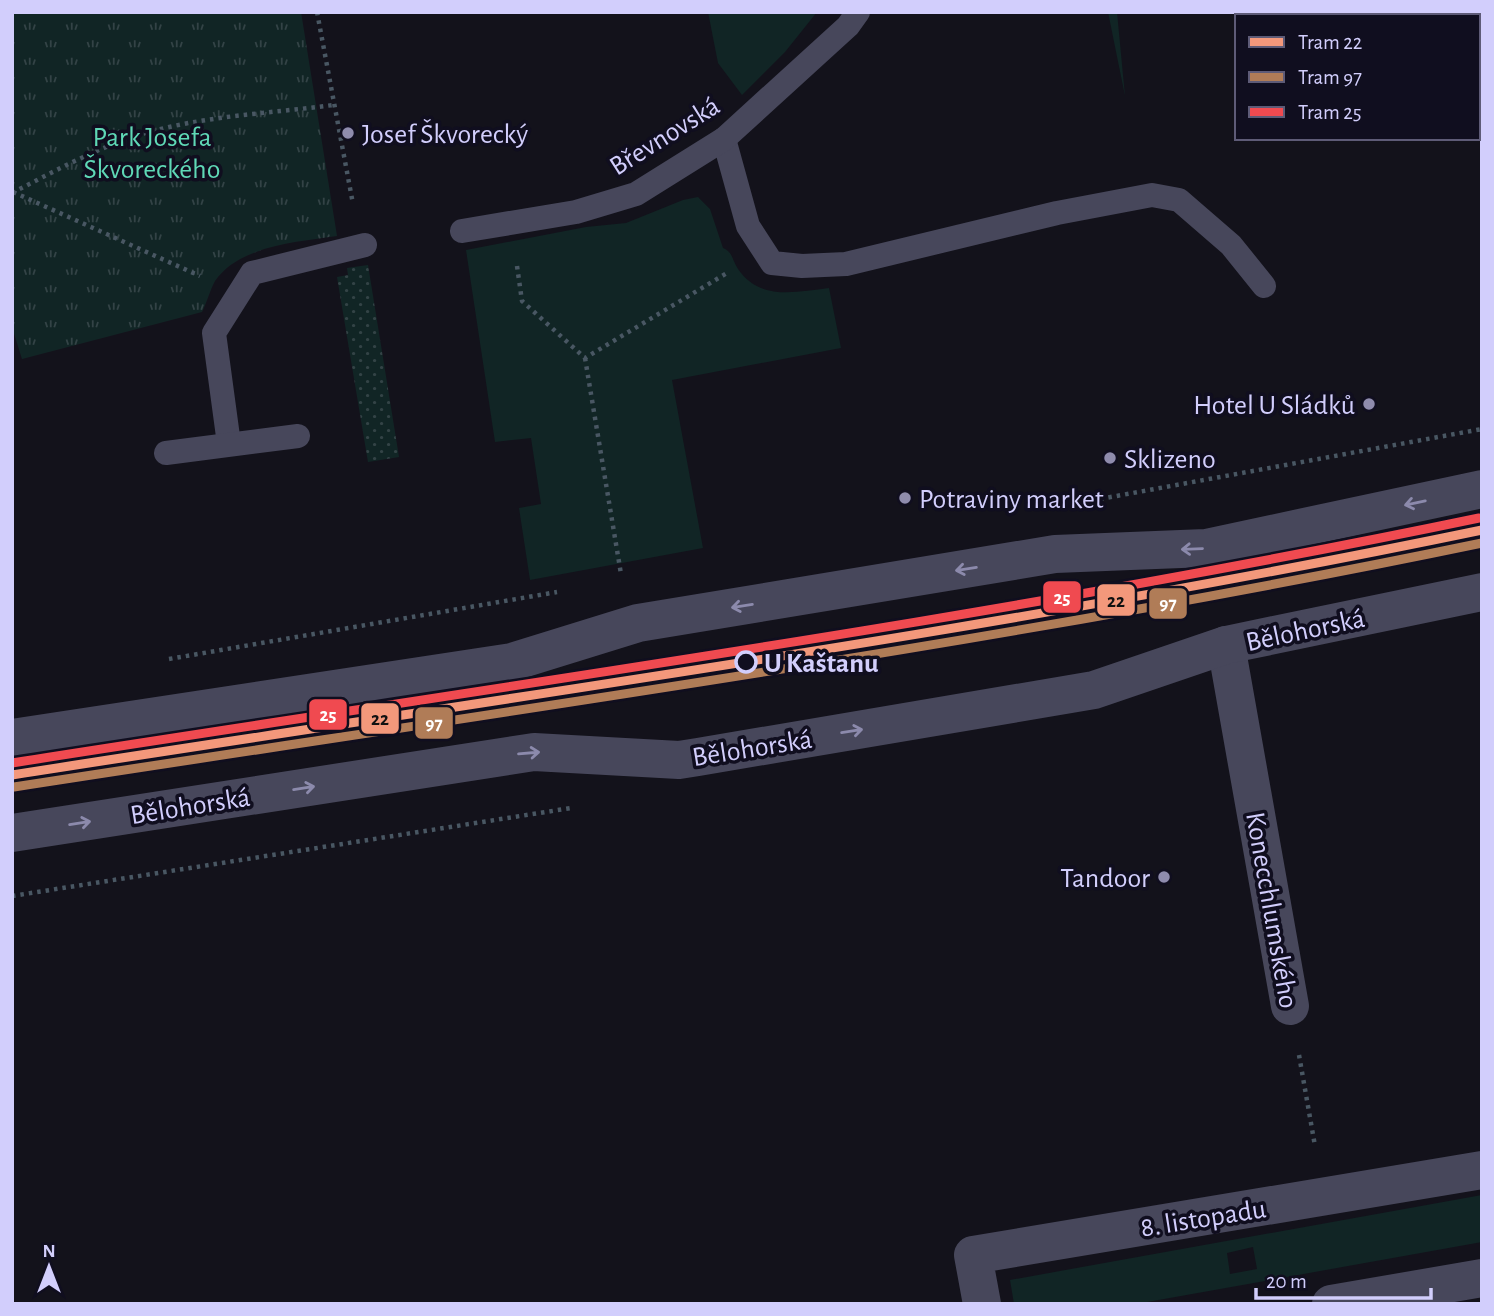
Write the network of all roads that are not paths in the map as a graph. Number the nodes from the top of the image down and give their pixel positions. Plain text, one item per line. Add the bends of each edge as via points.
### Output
1 (858, 12) edge
2 (724, 139) junction
3 (462, 231) dead end
4 (365, 245) dead end
5 (1264, 286) dead end
6 (298, 436) dead end
7 (229, 444) junction
8 (166, 453) dead end
9 (1482, 489) edge
10 (1482, 592) edge
11 (1226, 645) junction
12 (12, 738) edge
13 (12, 833) edge
14 (1290, 1006) road end
15 (1482, 1170) edge
16 (1482, 1278) edge
17 (982, 1304) edge
18 (1331, 1304) edge

1 - 2 lane, Břevnovská
2 - 3 lane, Břevnovská via 636,194 576,212
2 - 5 lane via 748,226 772,263 846,264 1152,195 1179,200 1231,245
4 - 7 lane via 252,273 214,333
6 - 7 lane
7 - 8 lane
9 -> 12 street via 1206,548 1055,554 638,623 512,662
10 - 11 street, Bělohorská
13 -> 11 street, Bělohorská via 534,752 679,760 1094,691
11 - 14 street, Konecchlumského
15 - 17 street, 8. listopadu via 973,1255
16 - 18 street

